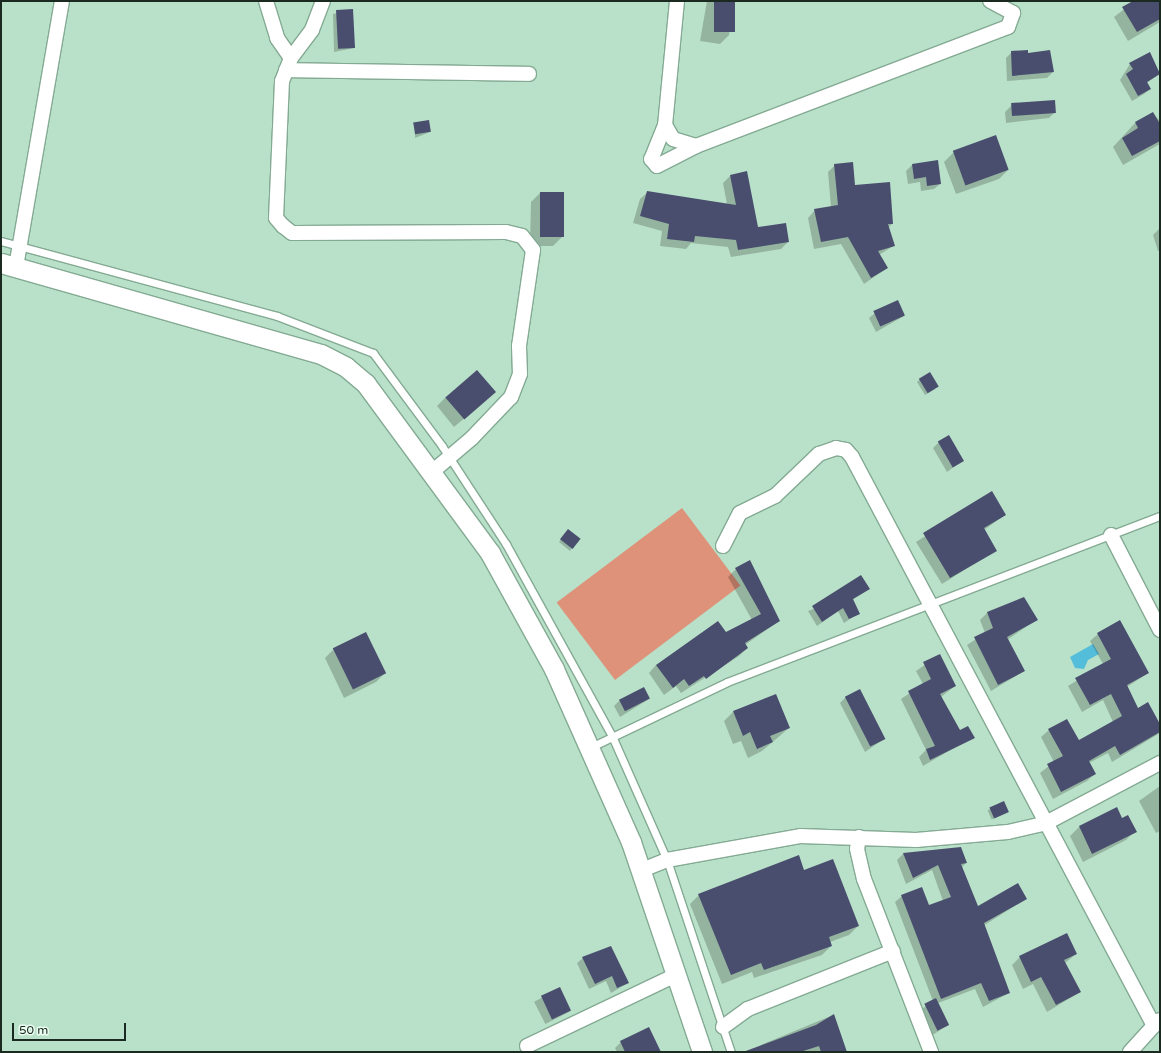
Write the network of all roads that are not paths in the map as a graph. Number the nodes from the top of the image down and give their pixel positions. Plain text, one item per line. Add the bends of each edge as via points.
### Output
1 (62, 1) edge
2 (266, 1) edge
3 (323, 1) edge
4 (677, 1) edge
5 (990, 1) edge
6 (288, 64) junction
7 (529, 74) dead end
8 (665, 125) junction
9 (696, 146) junction
10 (1, 241) edge
11 (20, 246) junction
12 (8, 265) edge
13 (450, 459) junction
14 (432, 472) junction
15 (1160, 516) edge
16 (1111, 535) junction
17 (723, 546) dead end
18 (932, 604) junction
19 (1160, 630) edge
20 (612, 736) junction
21 (591, 747) junction
22 (1160, 762) edge
23 (1046, 823) junction
24 (859, 837) junction
25 (668, 860) junction
26 (642, 870) junction
27 (892, 951) junction
28 (676, 975) junction
29 (1157, 1022) edge
30 (723, 1027) junction
31 (527, 1046) dead end
32 (702, 1052) edge
33 (731, 1052) edge
34 (931, 1052) edge
35 (1130, 1052) edge

1 - 11 street
2 - 6 street
3 - 6 street via 312,30
4 - 8 street
5 - 9 street via 1013,13 1008,27
6 - 7 street
6 - 13 street via 282,80 276,218 292,233 506,232 522,236 533,250 519,346 520,374 511,397
8 - 9 street via 673,139
8 - 9 street via 651,159 657,166
10 - 11 lane
11 - 12 street
11 - 13 lane via 278,316 373,353
12 - 14 street via 321,354 346,367 366,384
13 - 14 street
13 - 20 lane via 506,544
14 - 21 street via 490,554 554,669
15 - 16 lane
16 - 18 lane
16 - 19 street
17 - 18 street via 740,513 775,496 819,454 836,448 846,450
18 - 20 lane via 728,682
18 - 23 street
20 - 21 lane
20 - 25 lane
21 - 26 street
22 - 23 street
23 - 24 street via 1008,832 916,840
23 - 29 street
24 - 25 street via 800,836
24 - 27 street via 857,849 864,879
25 - 26 street
25 - 30 lane
26 - 28 street
27 - 30 street via 748,1009
27 - 34 street
28 - 31 street
28 - 32 street
29 - 35 street
30 - 33 lane

